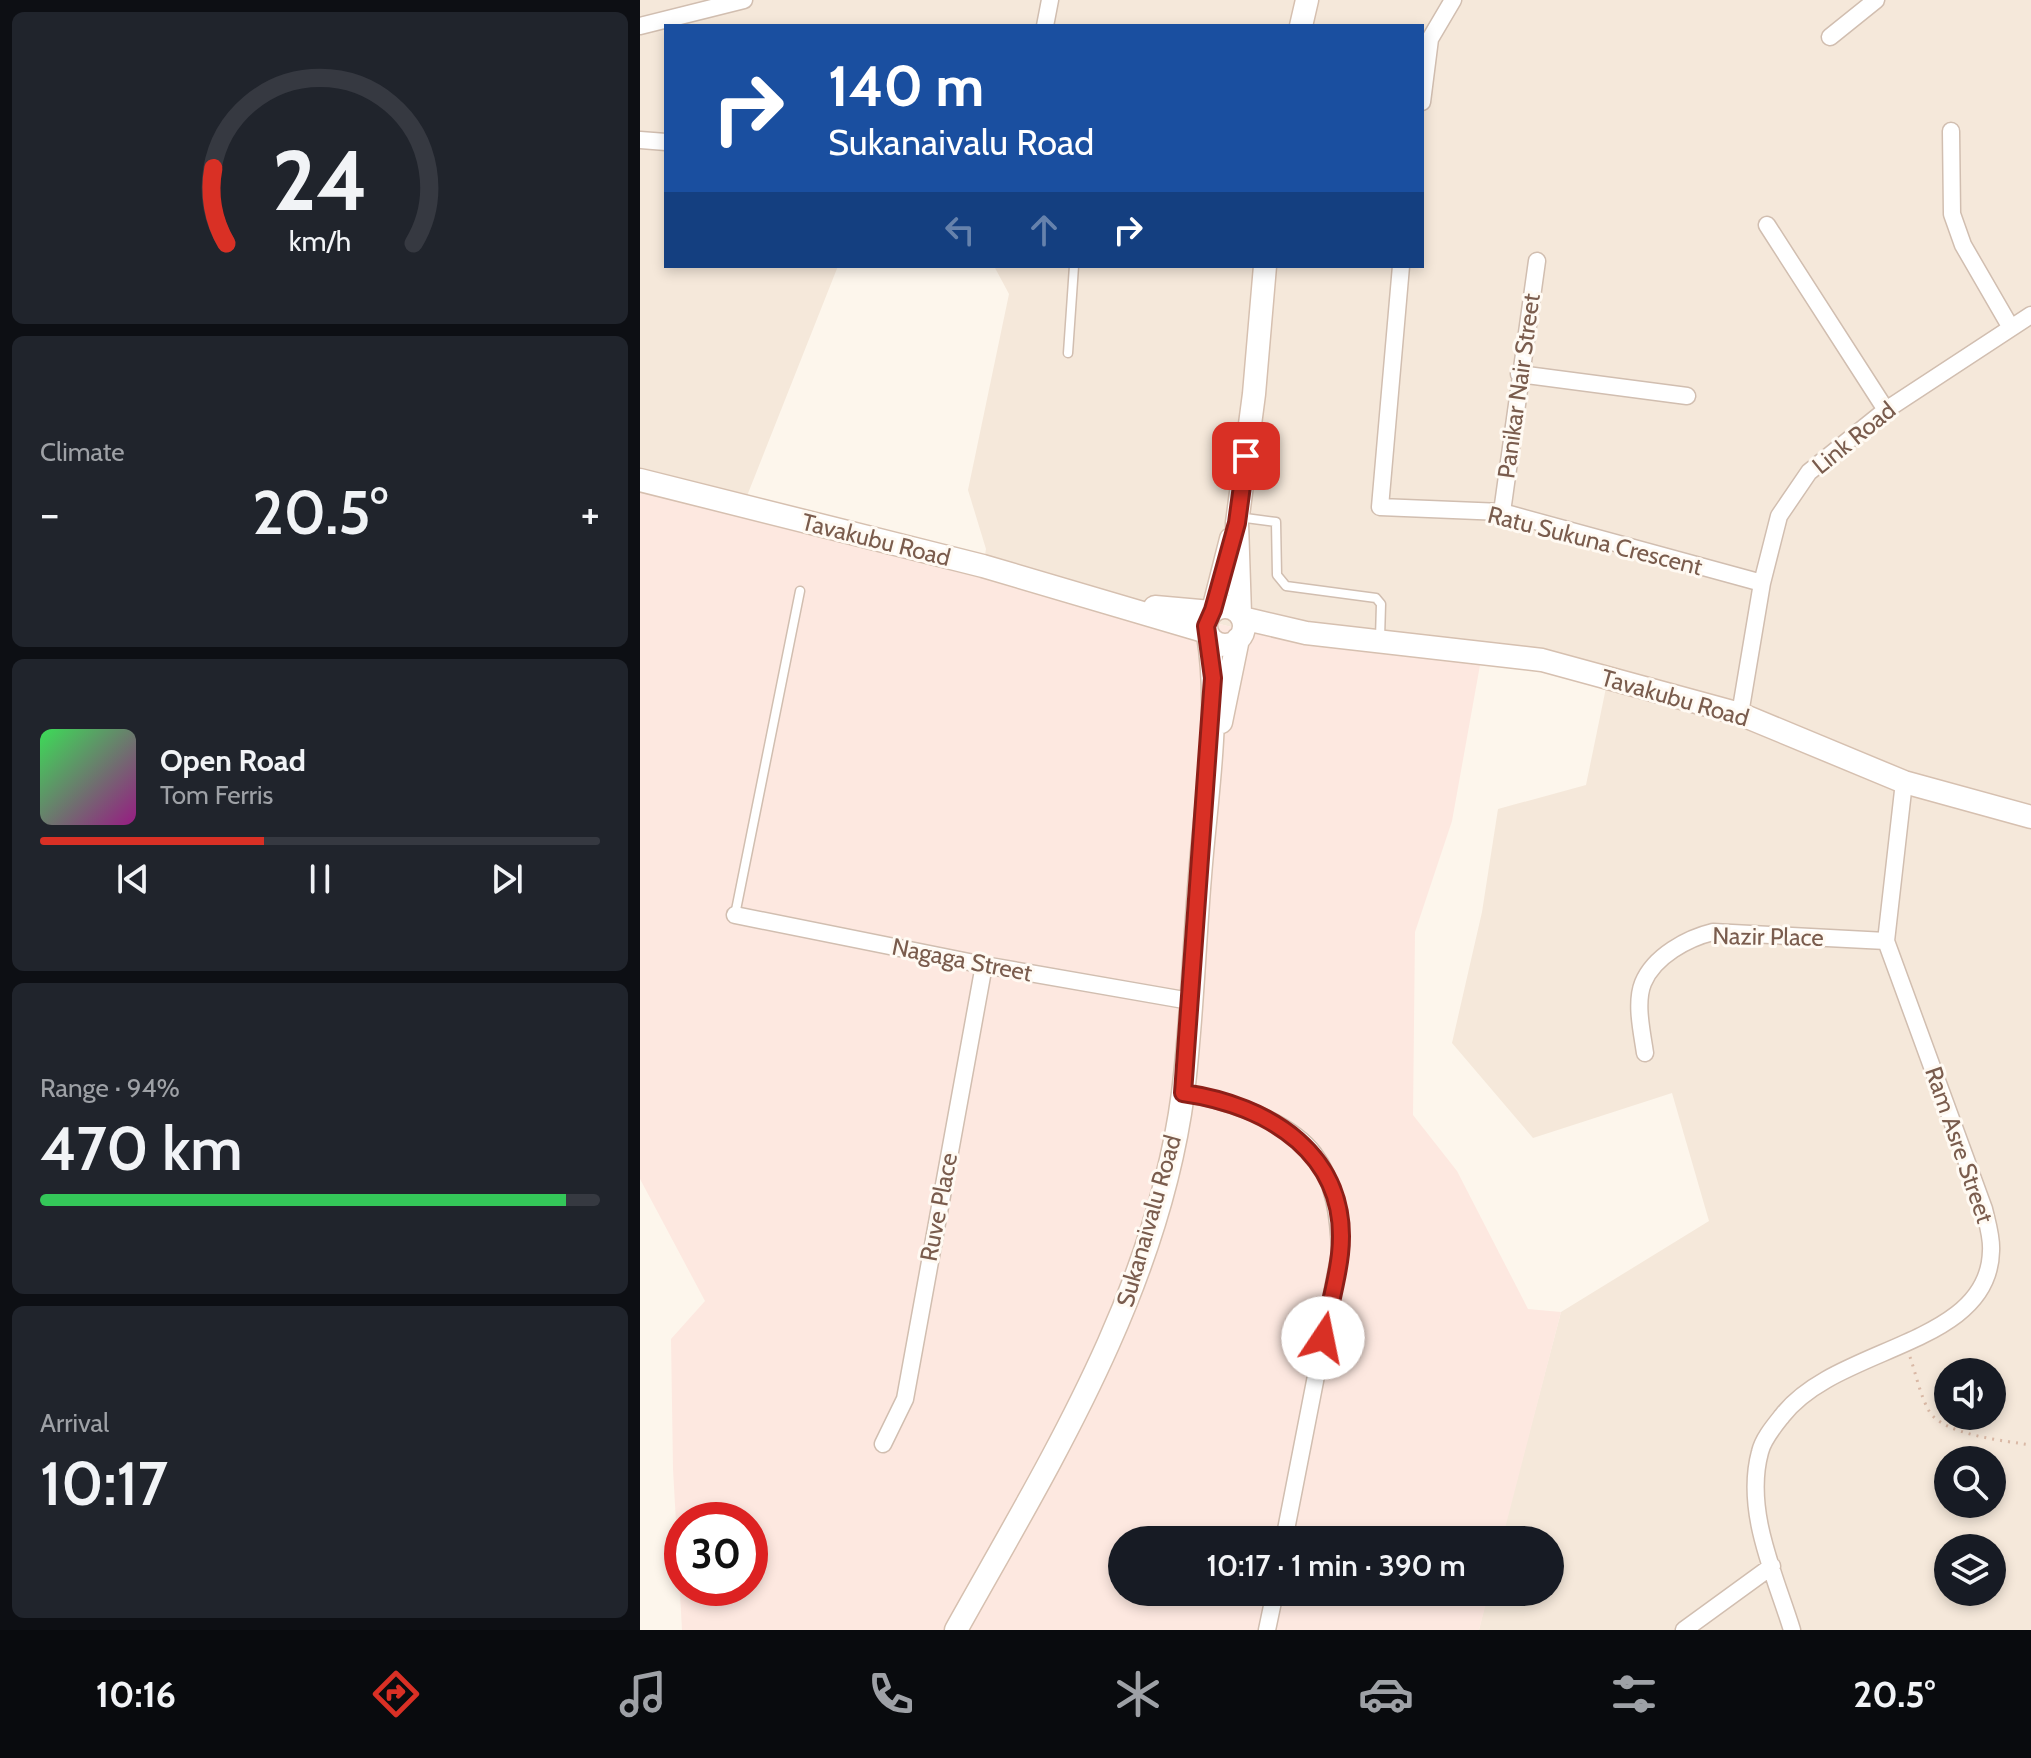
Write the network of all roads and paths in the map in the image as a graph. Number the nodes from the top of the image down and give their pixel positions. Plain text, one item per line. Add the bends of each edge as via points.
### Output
1 (744, 0) edge
2 (1050, 0) edge
3 (1307, 0) edge
4 (1453, 0) edge
5 (1876, 0) edge
6 (1045, 24) edge
7 (1301, 24) edge
8 (640, 26) edge
9 (1830, 37) dead end
10 (1424, 86) edge
11 (1951, 131) dead end
12 (640, 140) edge
13 (664, 142) edge
14 (1767, 225) dead end
15 (1537, 261) dead end
16 (1074, 268) edge
17 (1265, 268) edge
18 (1401, 268) edge
19 (2031, 315) edge
20 (2011, 328) junction
21 (1068, 353) dead end
22 (1519, 374) junction
23 (1687, 396) dead end
24 (1886, 410) junction
25 (640, 480) edge
26 (1502, 512) junction
27 (1237, 520) junction
28 (1762, 583) junction
29 (800, 591) dead end
30 (1210, 622) junction
31 (1240, 627) junction
32 (1380, 642) junction
33 (1740, 714) junction
34 (1208, 773) junction
35 (1904, 782) junction
36 (2031, 817) edge
37 (735, 915) joint
38 (1886, 941) junction
39 (984, 965) junction
40 (1190, 1001) junction
41 (1645, 1053) dead end
42 (1183, 1093) junction
43 (1905, 1342) junction
44 (883, 1444) dead end
45 (2031, 1445) edge
46 (1287, 1526) edge
47 (1772, 1566) junction
48 (1272, 1606) edge
49 (956, 1630) edge
50 (1267, 1630) edge
51 (1684, 1630) edge
52 (1792, 1630) edge

1 - 8 street
2 - 6 street
3 - 7 main road
4 - 10 street via 1430,39
5 - 9 street
11 - 20 street via 1952,214 1963,245
12 - 13 street
14 - 24 street
15 - 22 street, Panikar Nair Street
16 - 21 lane
17 - 27 main road, Sukanaivalu Road
18 - 26 street, Ratu Sukuna Crescent via 1380,507
19 - 20 street, Link Road
20 - 24 street, Link Road
22 - 23 street
22 - 26 street, Panikar Nair Street
24 - 28 street, Link Road via 1809,472 1779,516
25 - 30 main road, Tavakubu Road via 1110,602
26 - 28 street, Ratu Sukuna Crescent
27 - 30 main road, Sukanaivalu Road
27 - 31 main road, Sukanaivalu Road
27 - 32 lane via 1276,522 1277,575 1286,586 1376,598 1381,604
28 - 33 street, Link Road
29 - 37 lane
30 - 31 main road via 1228,607
30 - 31 main road via 1225,645
30 - 34 main road, Sukanaivalu Road
31 - 32 main road, Tavakubu Road
31 - 34 main road, Sukanaivalu Road
32 - 33 main road, Tavakubu Road via 1542,660
33 - 35 main road, Tavakubu Road
34 - 40 main road, Sukanaivalu Road
35 - 36 main road, Tavakubu Road
35 - 38 street, Ram Asre Street
37 - 39 street, Nagaga Street
38 - 41 street, Nazir Place via 1713,932 1695,937 1670,951 1643,982
38 - 43 street, Ram Asre Street via 1984,1209 1991,1251 1976,1299 1952,1321
39 - 40 street, Nagaga Street
39 - 44 street, Ruve Place via 905,1399
40 - 42 main road, Sukanaivalu Road
42 - 46 street via 1257,1113 1314,1153 1339,1220 1340,1253
42 - 49 main road, Sukanaivalu Road via 1148,1240 1111,1341 1078,1413
43 - 45 path via 1930,1414 1982,1438
43 - 47 street, Ram Asre Street via 1829,1375 1789,1405 1773,1427 1760,1451 1757,1491 1759,1526
47 - 51 street
47 - 52 street, Ram Asre Street
48 - 50 street

